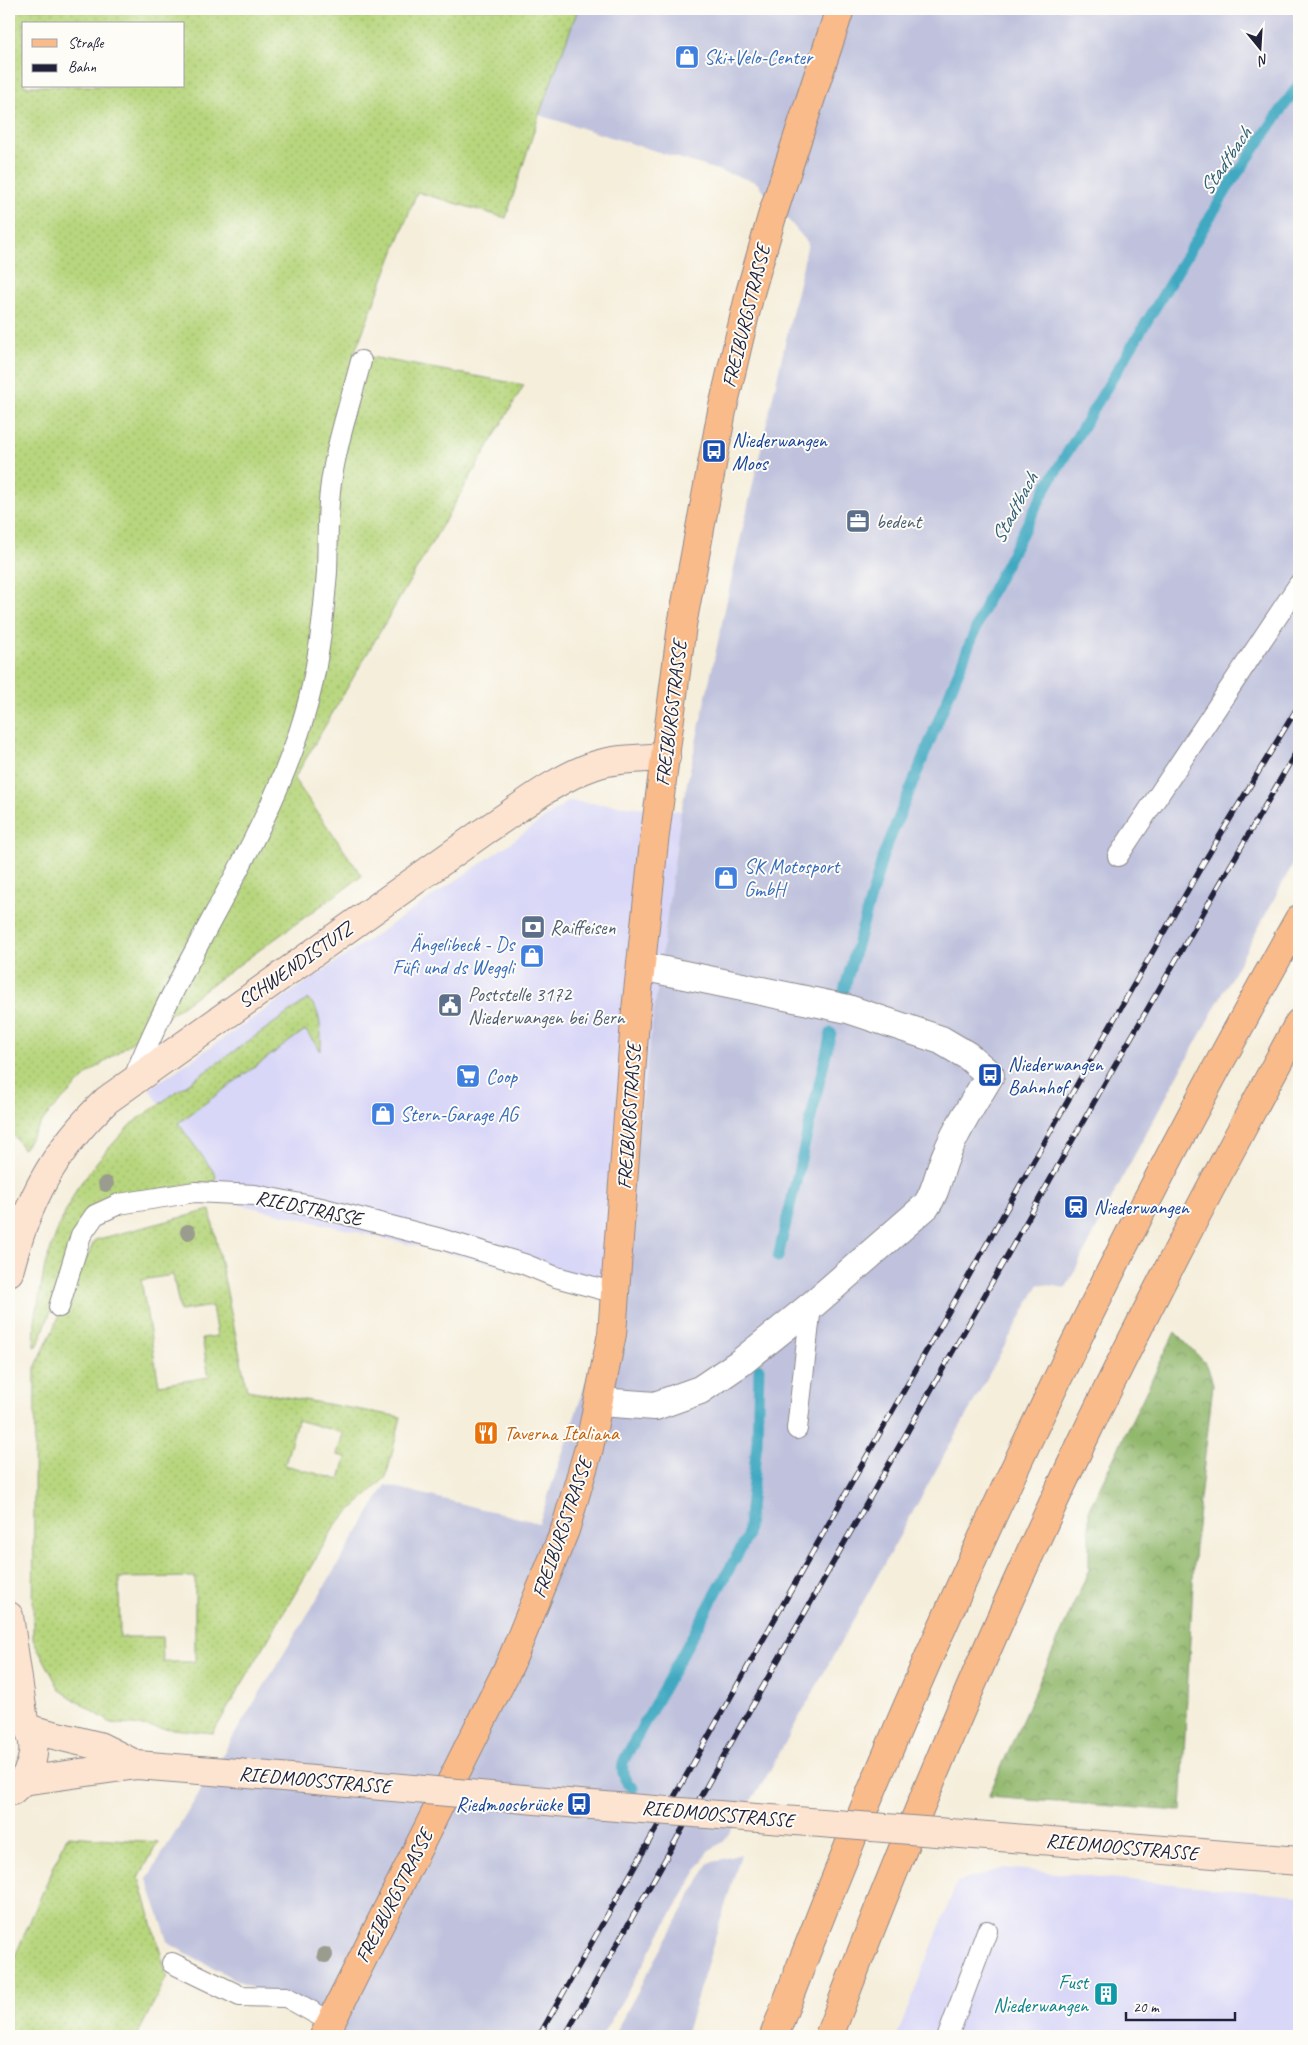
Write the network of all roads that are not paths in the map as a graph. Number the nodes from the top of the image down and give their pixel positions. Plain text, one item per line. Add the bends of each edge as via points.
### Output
1 (840, 9) edge
2 (361, 361) dead end
3 (1299, 584) edge
4 (666, 757) junction
5 (1118, 856) dead end
6 (1299, 919) edge
7 (641, 966) junction
8 (1299, 1023) edge
9 (133, 1080) junction
10 (9, 1272) edge
11 (616, 1293) junction
12 (811, 1306) junction
13 (59, 1307) dead end
14 (600, 1402) junction
15 (797, 1429) dead end
16 (9, 1616) edge
17 (20, 1719) edge
18 (137, 1765) junction
19 (13, 1792) edge
20 (1299, 1861) edge
21 (987, 1931) dead end
22 (172, 1963) dead end
23 (328, 2029) edge
24 (774, 2036) edge
25 (829, 2036) edge
26 (948, 2036) edge

1 - 4 main road, FREIBURGSTRASSE via 773,213 733,362 682,625
2 - 9 lane via 330,492 327,572 319,647 304,719 272,803 170,997
3 - 5 lane
4 - 7 main road, FREIBURGSTRASSE
4 - 9 main road, SCHWENDISTUTZ via 610,761 570,777 483,832
6 - 24 main road via 1169,1156 1004,1488 876,1777
7 - 11 main road, FREIBURGSTRASSE
7 - 12 street via 848,1009 941,1040 968,1056 990,1075 946,1154 931,1200
8 - 25 main road via 1214,1180 1040,1531 924,1796
9 - 10 main road, SCHWENDISTUTZ via 92,1114 53,1164 25,1216
11 - 13 lane, RIEDSTRASSE via 441,1239 321,1208 255,1195 195,1192 119,1204 95,1216 81,1235
11 - 14 main road, FREIBURGSTRASSE
12 - 14 street via 740,1363 700,1390 655,1406
12 - 15 lane
14 - 23 main road, FREIBURGSTRASSE via 577,1493 531,1616 430,1828
16 - 17 main road
17 - 18 main road, RIEDMOOSSTRASSE via 99,1746
17 - 19 main road via 34,1747 30,1770
18 - 19 main road, RIEDMOOSSTRASSE
18 - 20 main road, RIEDMOOSSTRASSE, bridge
21 - 26 lane
22 - 23 lane via 240,1996 286,1997

